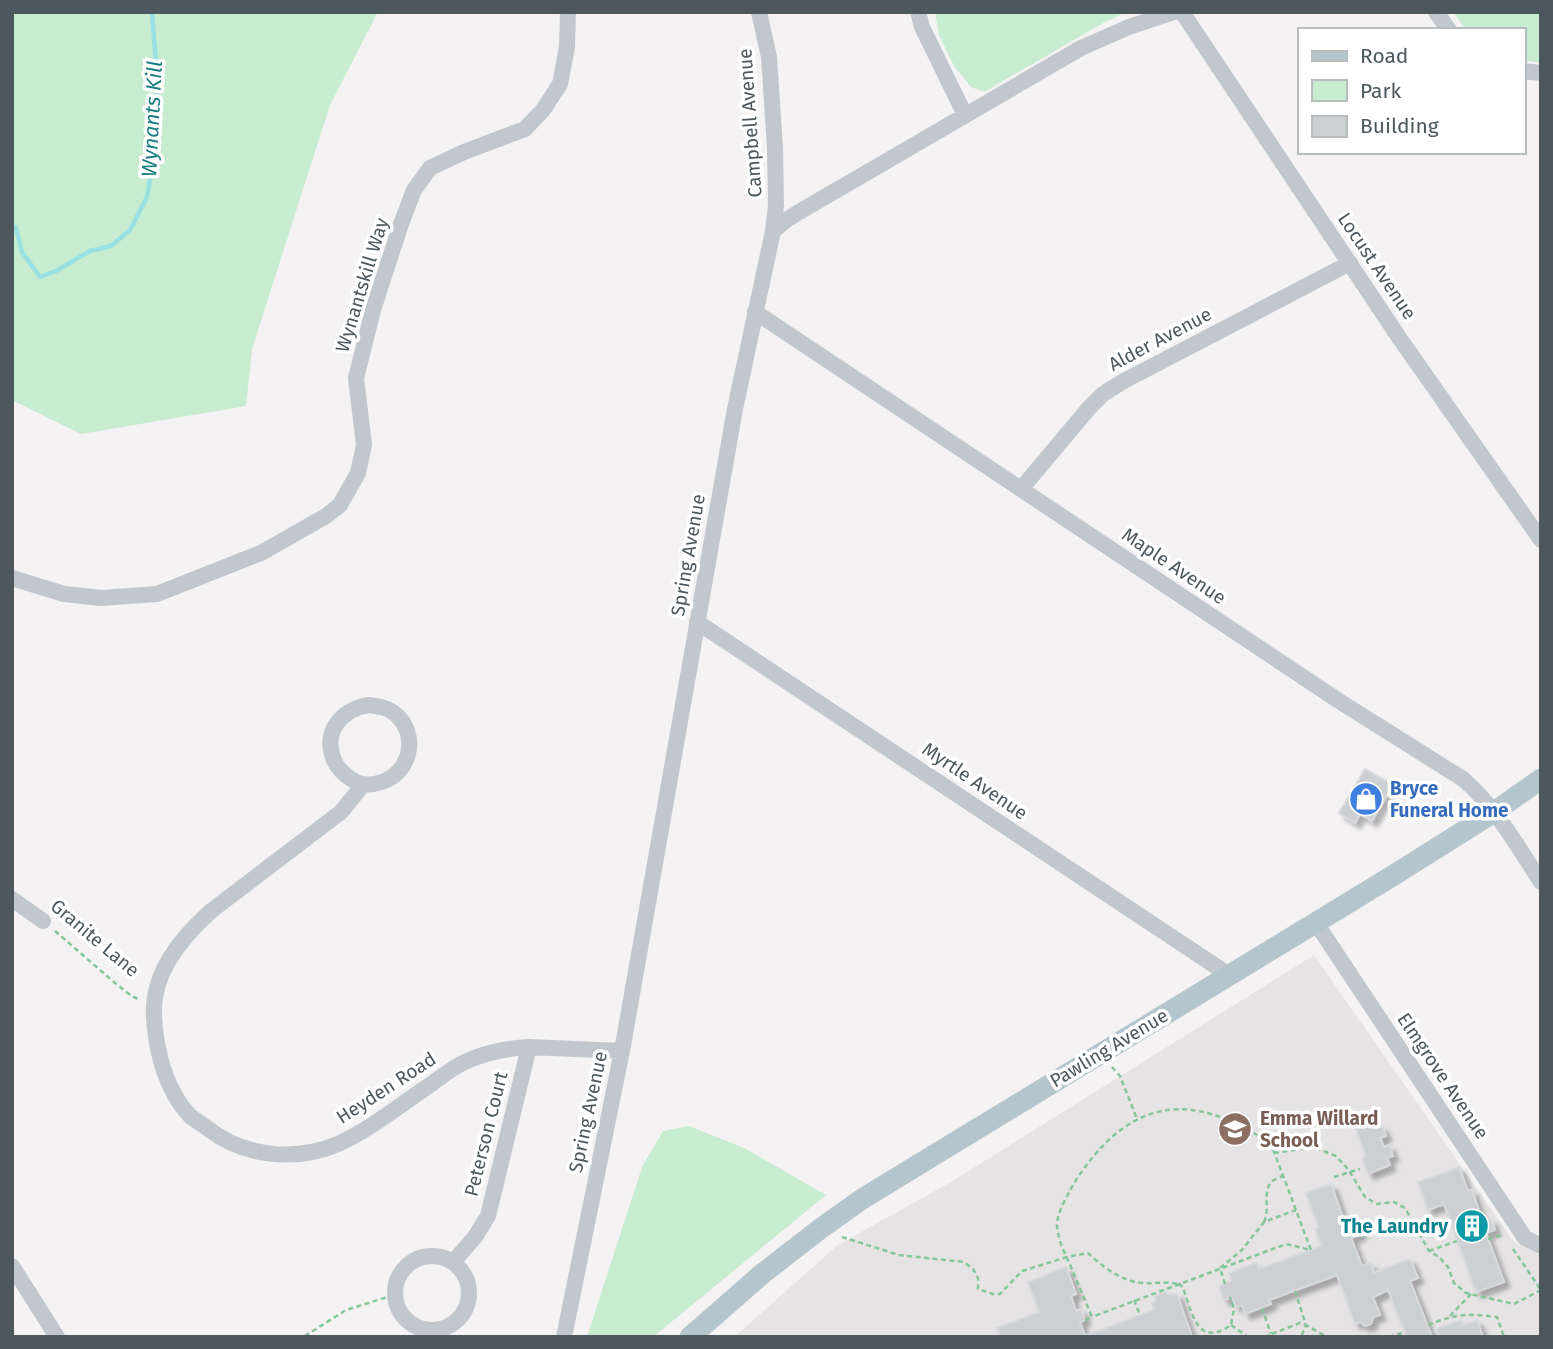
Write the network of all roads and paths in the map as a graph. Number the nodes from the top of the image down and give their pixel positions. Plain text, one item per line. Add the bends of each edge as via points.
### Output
1 (568, 12) edge
2 (759, 12) edge
3 (918, 12) edge
4 (1174, 12) edge
5 (1182, 12) edge
6 (1436, 12) edge
7 (1448, 28) edge
8 (965, 115) junction
9 (773, 231) junction
10 (1350, 263) junction
11 (755, 312) junction
12 (1021, 489) junction
13 (1541, 540) edge
14 (12, 578) edge
15 (697, 622) junction
16 (1541, 779) edge
17 (363, 785) junction
18 (1494, 812) junction
19 (1541, 882) edge
20 (12, 899) edge
21 (43, 921) joint
22 (1316, 923) junction
23 (1229, 975) junction
24 (153, 1003) junction
25 (529, 1047) junction
26 (622, 1051) junction
27 (1119, 1076) dead end
28 (1137, 1119) junction
29 (1274, 1153) junction
30 (1360, 1169) dead end
31 (1350, 1172) junction
32 (1283, 1176) junction
33 (1334, 1177) dead end
34 (1296, 1210) junction
35 (1264, 1222) junction
36 (820, 1228) junction
37 (1503, 1235) dead end
38 (1488, 1239) dead end
39 (1457, 1241) dead end
40 (1510, 1245) dead end
41 (1541, 1246) edge
42 (1429, 1251) junction
43 (1067, 1257) junction
44 (453, 1262) junction
45 (12, 1266) edge
46 (1220, 1268) junction
47 (1178, 1284) junction
48 (1225, 1284) dead end
49 (1541, 1290) edge
50 (1295, 1291) dead end
51 (1471, 1294) junction
52 (394, 1295) junction
53 (1230, 1297) dead end
54 (1134, 1300) junction
55 (1262, 1308) dead end
56 (1140, 1315) dead end
57 (1450, 1316) junction
58 (1092, 1317) junction
59 (1085, 1320) dead end
60 (1231, 1325) junction
61 (1306, 1325) junction
62 (1428, 1325) dead end
63 (1405, 1332) dead end
64 (1271, 1334) junction
65 (1211, 1335) edge
66 (55, 1336) edge
67 (305, 1336) edge
68 (564, 1337) edge
69 (690, 1337) edge
70 (1248, 1337) edge
71 (1264, 1337) edge
72 (1301, 1337) edge
73 (1327, 1337) edge
74 (1390, 1337) edge
75 (1504, 1337) edge

1 - 14 street, Wynantskill Way via 560,84 544,110 525,129 430,167 415,190 373,310 356,378 364,445 358,473 340,505 261,553 157,594 101,598 64,594
2 - 9 street, Campbell Avenue via 769,57 775,148
3 - 8 street
4 - 8 street via 1081,48
5 - 10 street, Locust Avenue
6 - 7 street
8 - 9 street
9 - 11 street, Spring Avenue
10 - 12 street, Alder Avenue via 1103,394
10 - 13 street, Locust Avenue
11 - 12 street, Maple Avenue
11 - 15 street, Spring Avenue
12 - 18 street, Maple Avenue via 1463,779
15 - 23 street, Myrtle Avenue
15 - 26 street, Spring Avenue
16 - 18 main road, Pawling Avenue
17 - 17 street via 389,780 400,771 410,747 403,722 381,706 356,707 336,724 331,736 334,761 341,772
17 - 24 street, Heyden Road via 341,812 191,928 161,972
18 - 19 street, Maple Avenue
18 - 22 main road, Pawling Avenue
20 - 21 street, Granite Lane
21 - 24 path, Granite Lane via 133,997
22 - 23 main road, Pawling Avenue
22 - 41 street, Elmgrove Avenue via 1525,1238
23 - 36 main road, Pawling Avenue
24 - 25 street, Heyden Road via 162,1065 190,1115 237,1146 260,1153 313,1152 338,1144 465,1062
25 - 26 street, Heyden Road
25 - 44 street, Peterson Court via 488,1216
26 - 68 street, Spring Avenue
27 - 28 path
28 - 29 path via 1170,1110 1213,1114 1264,1139
28 - 43 path via 1103,1144 1074,1183 1056,1224
29 - 31 path via 1313,1147 1336,1156
29 - 32 path
30 - 31 path
31 - 33 path
31 - 42 path via 1365,1197 1377,1204 1394,1202 1405,1208
32 - 34 path
32 - 35 path via 1269,1186
34 - 35 path
34 - 46 path via 1311,1250 1286,1244
35 - 46 path
36 - 43 path via 899,1255 964,1262 978,1278 978,1289 993,1294 1000,1294 1022,1271
36 - 69 main road, Pawling Avenue
37 - 38 path
39 - 42 path
40 - 49 path
42 - 51 path via 1448,1268 1454,1283
43 - 47 path via 1088,1253 1121,1278
43 - 58 path
44 - 52 street via 431,1255 419,1258 401,1272
44 - 52 street via 463,1271 470,1296 460,1319 449,1327 436,1331 412,1325 402,1317
45 - 66 street
46 - 47 path
46 - 48 path
47 - 54 path
47 - 65 path via 1184,1288 1197,1327
49 - 51 path via 1514,1304
50 - 61 path
51 - 57 path
52 - 67 path via 346,1310
53 - 60 path via 1234,1309
54 - 56 path
54 - 58 path
55 - 64 path
57 - 62 path
57 - 75 path via 1497,1317
58 - 59 path
60 - 65 path
60 - 70 path
61 - 64 path
61 - 72 path
61 - 73 path
63 - 74 path
64 - 71 path

